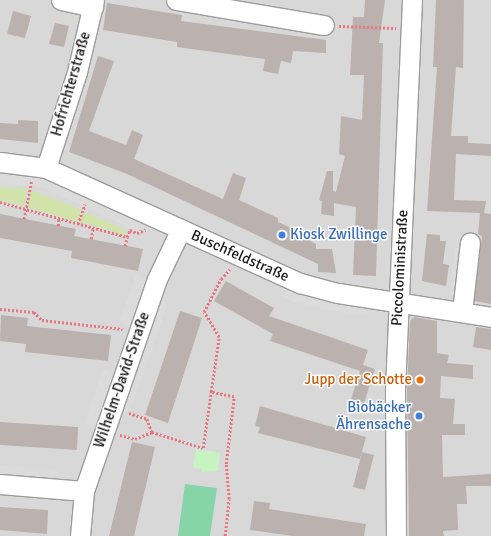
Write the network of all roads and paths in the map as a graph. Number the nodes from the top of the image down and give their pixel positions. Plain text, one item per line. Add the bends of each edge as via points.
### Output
1 (61, 0) edge
2 (176, 0) edge
3 (412, 0) edge
4 (93, 4) edge
5 (324, 25) joint
6 (411, 29) junction
7 (0, 162) edge
8 (40, 166) junction
9 (92, 189) junction
10 (0, 202) edge
11 (26, 209) junction
12 (59, 218) junction
13 (156, 218) junction
14 (24, 219) dead end
15 (78, 224) junction
16 (58, 226) dead end
17 (93, 228) junction
18 (182, 229) junction
19 (127, 238) junction
20 (92, 239) dead end
21 (470, 242) dead end
22 (125, 246) dead end
23 (238, 255) junction
24 (399, 302) junction
25 (0, 309) edge
26 (462, 312) junction
27 (491, 317) edge
28 (138, 333) junction
29 (211, 392) junction
30 (107, 423) junction
31 (152, 432) junction
32 (0, 484) edge
33 (84, 491) junction
34 (80, 536) edge
35 (225, 536) edge
36 (396, 536) edge

1 - 4 street
2 - 5 street
3 - 6 street, Piccoloministraße
4 - 8 street, Hofrichterstraße via 77,72
5 - 6 path
6 - 24 street, Piccoloministraße
7 - 8 street, Buschfeldstraße
8 - 9 street, Buschfeldstraße
8 - 11 path
9 - 13 street, Buschfeldstraße
9 - 15 path
10 - 11 path
11 - 12 path
11 - 14 path
12 - 15 path
12 - 16 path
13 - 18 street, Buschfeldstraße
13 - 19 path via 152,228 137,233 130,230
15 - 17 path
17 - 19 path
17 - 20 path
18 - 23 street, Buschfeldstraße
18 - 28 street, Wilhelm-David-Straße via 160,272
19 - 22 path
21 - 26 street
23 - 24 street, Buschfeldstraße via 319,288
23 - 29 path via 221,279 204,312 219,337
24 - 26 street, Buschfeldstraße
24 - 36 street, Piccoloministraße via 394,441
25 - 28 path via 34,312 42,320
26 - 27 street, Buschfeldstraße
28 - 30 street, Wilhelm-David-Straße
29 - 31 path via 203,448
29 - 35 path via 234,397
30 - 31 path via 135,439
30 - 31 path via 131,412 147,419
30 - 33 street, Wilhelm-David-Straße
32 - 33 street
33 - 34 street, Wilhelm-David-Straße

